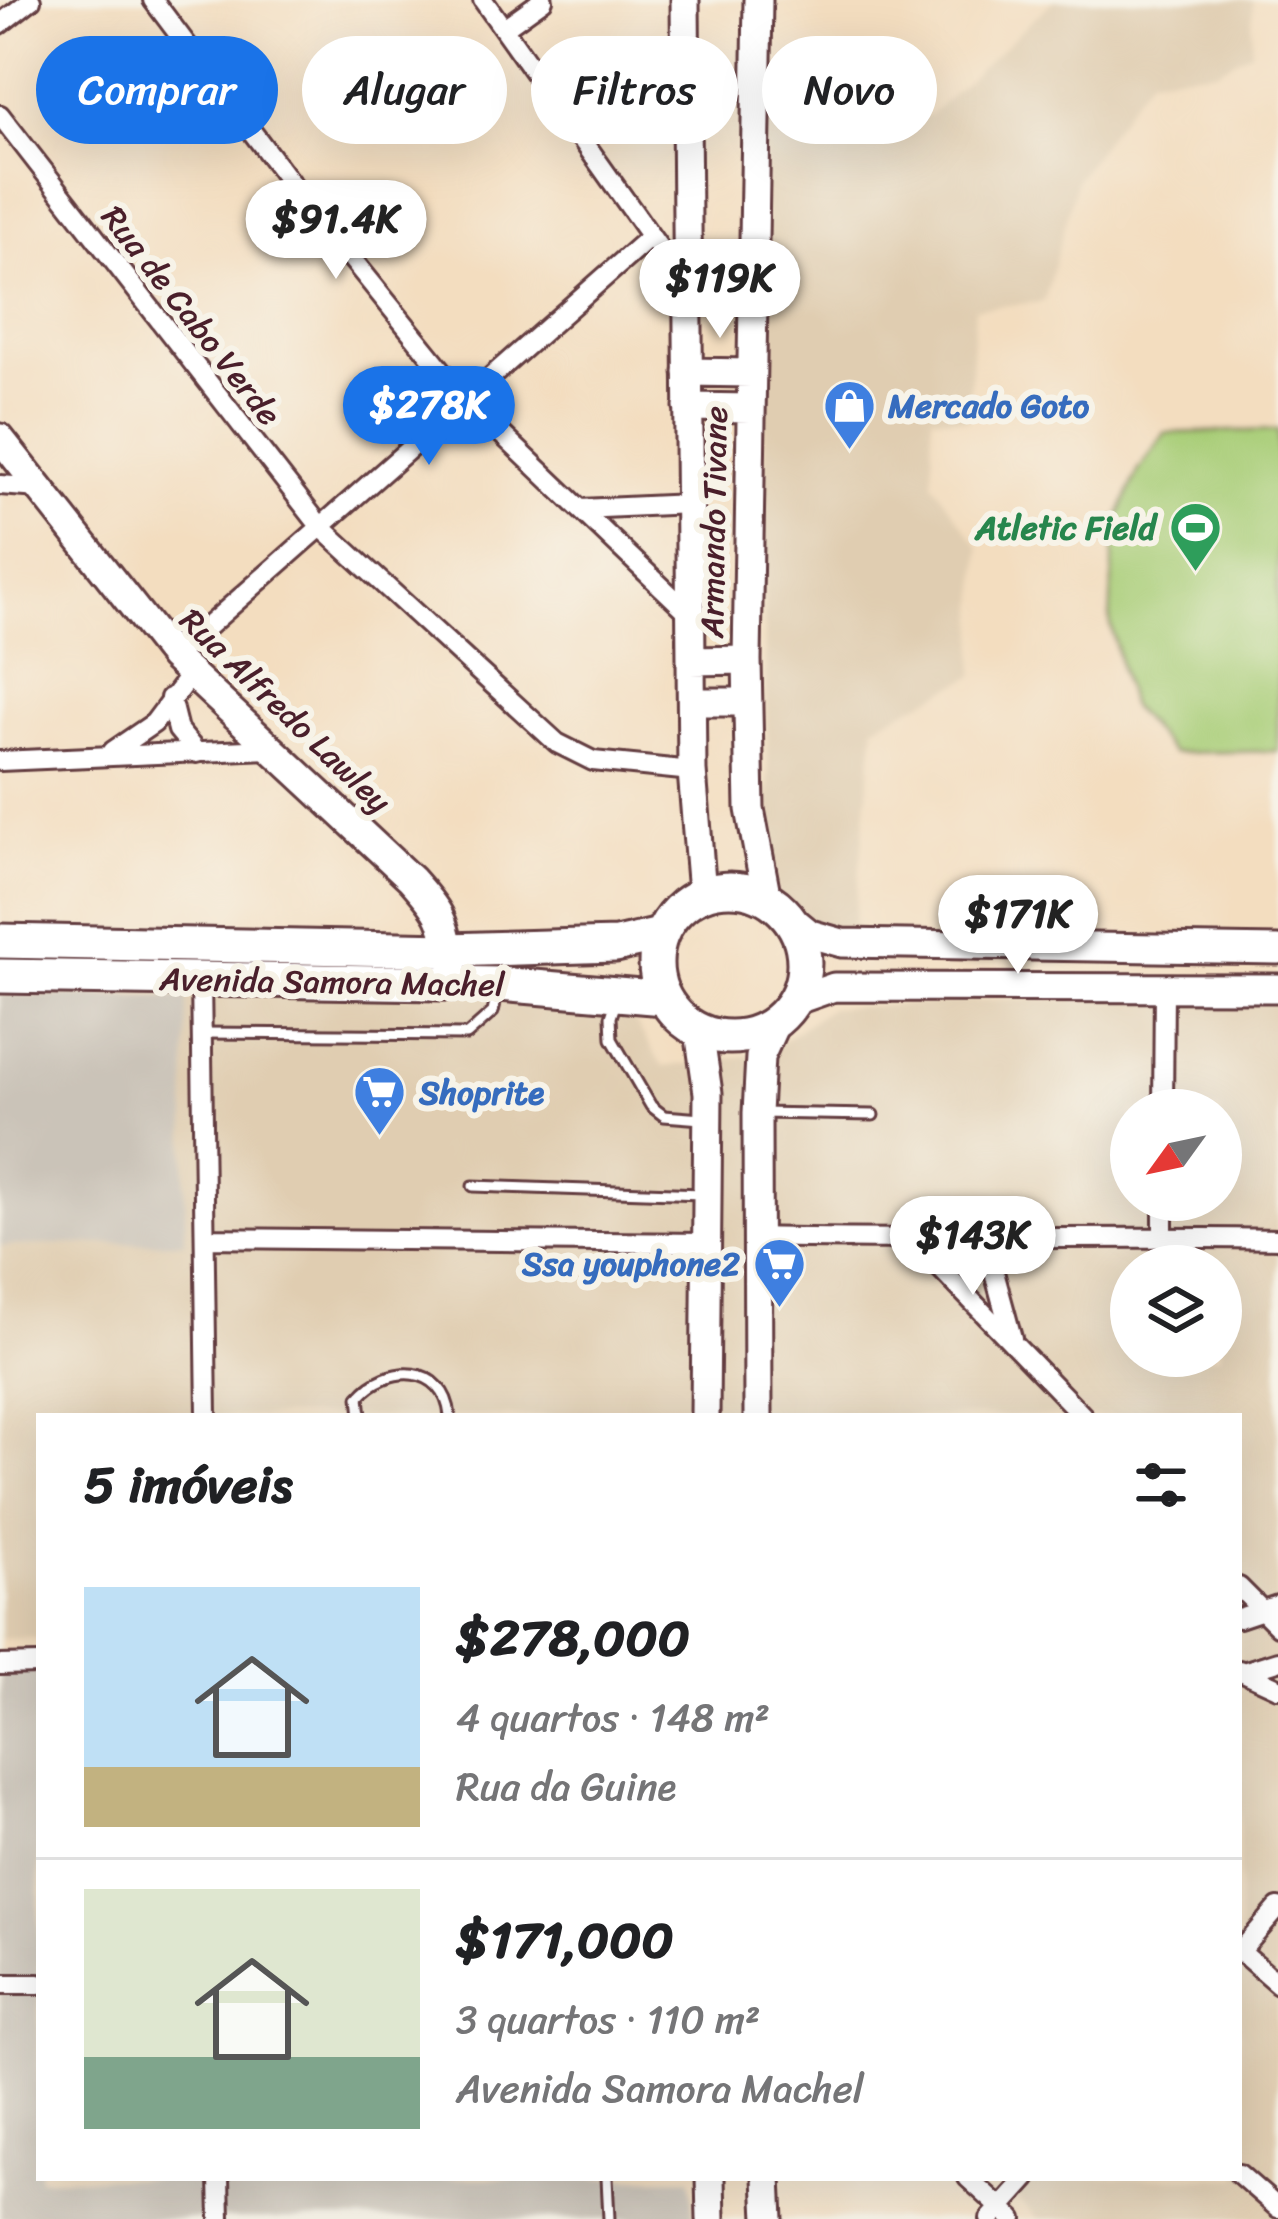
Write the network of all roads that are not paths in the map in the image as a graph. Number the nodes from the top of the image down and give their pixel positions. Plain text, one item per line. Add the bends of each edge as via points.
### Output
1 (31, 0) edge
2 (153, 0) edge
3 (482, 0) edge
4 (543, 0) edge
5 (685, 0) edge
6 (758, 0) edge
7 (0, 24) edge
8 (504, 28) junction
9 (686, 36) edge
10 (531, 67) edge
11 (0, 116) edge
12 (585, 144) edge
13 (686, 144) edge
14 (650, 237) junction
15 (686, 286) junction
16 (688, 372) junction
17 (752, 373) junction
18 (466, 400) junction
19 (688, 407) junction
20 (752, 408) junction
21 (0, 438) edge
22 (0, 485) edge
23 (39, 488) junction
24 (690, 504) junction
25 (580, 509) junction
26 (320, 526) junction
27 (691, 615) junction
28 (748, 660) junction
29 (692, 661) junction
30 (181, 666) junction
31 (170, 698) junction
32 (693, 702) junction
33 (748, 702) junction
34 (269, 749) junction
35 (109, 753) junction
36 (197, 753) junction
37 (0, 761) edge
38 (692, 770) junction
39 (702, 893) junction
40 (778, 908) junction
41 (660, 935) junction
42 (0, 941) edge
43 (449, 950) junction
44 (1278, 950) edge
45 (95, 960) junction
46 (291, 963) junction
47 (0, 976) edge
48 (200, 978) junction
49 (457, 983) junction
50 (499, 984) junction
51 (1164, 987) junction
52 (1278, 988) edge
53 (620, 993) junction
54 (664, 998) junction
55 (785, 1011) junction
56 (699, 1031) junction
57 (202, 1034) junction
58 (1163, 1089) edge
59 (757, 1113) junction
60 (874, 1115) dead end
61 (707, 1120) junction
62 (473, 1186) dead end
63 (706, 1194) junction
64 (1162, 1221) edge
65 (1162, 1236) junction
66 (758, 1237) junction
67 (205, 1238) junction
68 (985, 1239) junction
69 (1278, 1239) edge
70 (915, 1242) junction
71 (705, 1243) junction
72 (758, 1310) junction
73 (704, 1316) junction
74 (1014, 1343) junction
75 (208, 1413) edge
76 (361, 1413) edge
77 (450, 1413) edge
78 (705, 1413) edge
79 (758, 1413) edge
80 (1080, 1413) edge
81 (1242, 1589) edge
82 (1270, 1606) edge
83 (1242, 1617) edge
84 (1278, 1626) edge
85 (1278, 1661) edge
86 (36, 1664) edge
87 (0, 1665) edge
88 (1242, 1669) edge
89 (1242, 1670) edge
90 (1278, 1688) edge
91 (1278, 1908) edge
92 (1242, 1950) edge
93 (1242, 1954) edge
94 (0, 1984) edge
95 (36, 1984) edge
96 (1278, 1984) edge
97 (1242, 2177) edge
98 (219, 2181) edge
99 (607, 2181) edge
100 (710, 2181) edge
101 (767, 2181) edge
102 (971, 2181) edge
103 (1025, 2181) edge
104 (1278, 2208) edge
105 (1001, 2215) edge
106 (220, 2219) edge
107 (608, 2219) edge
108 (711, 2219) edge
109 (769, 2219) edge

1 - 7 street
2 - 18 street
3 - 8 street
4 - 8 street
5 - 9 street, Armando Tivane
6 - 17 street, Armando Tivane
8 - 10 street
11 - 26 street, Rua de Cabo Verde
12 - 14 street
13 - 15 street, Armando Tivane
14 - 15 street
14 - 18 street
15 - 16 street, Armando Tivane
16 - 17 street
16 - 19 street, Armando Tivane
17 - 20 street, Armando Tivane
18 - 25 street
18 - 26 street
19 - 20 street
19 - 24 street, Armando Tivane
20 - 28 street, Armando Tivane
21 - 23 street, Rua Alfredo Lawley
22 - 23 street
23 - 30 street, Rua Alfredo Lawley
24 - 25 street
24 - 27 street, Armando Tivane
25 - 27 street
26 - 30 street
26 - 38 street, Rua de Cabo Verde via 557,743 593,761
27 - 29 street, Armando Tivane
28 - 29 street
28 - 33 street, Armando Tivane
29 - 32 street, Armando Tivane
30 - 31 street
30 - 34 street, Rua Alfredo Lawley
31 - 35 street via 154,723
31 - 36 street via 178,730
32 - 33 street
32 - 38 street, Armando Tivane
33 - 40 street, Armando Tivane via 750,809
34 - 36 street
34 - 43 street, Rua Alfredo Lawley via 411,879 446,925
35 - 36 street
35 - 37 street
38 - 39 street, Armando Tivane
39 - 40 highway via 748,890
39 - 41 highway
40 - 44 street via 810,934 842,943
40 - 55 highway via 800,939 805,965
41 - 43 highway, Avenida Samora Machel via 616,945
41 - 54 highway via 655,964
42 - 45 highway, Avenida Samora Machel
43 - 46 highway, Avenida Samora Machel
43 - 49 street, Rua Alfredo Lawley
45 - 46 highway, Avenida Samora Machel
45 - 47 highway, Avenida Samora Machel
45 - 48 highway, Avenida Samora Machel
46 - 48 highway, Avenida Samora Machel
46 - 49 highway, Avenida Samora Machel
48 - 57 street
49 - 50 highway, Avenida Samora Machel
50 - 53 highway, Avenida Samora Machel
50 - 57 lane via 494,1012 467,1035
51 - 52 street
51 - 55 street via 834,987
51 - 58 street
53 - 54 highway, Avenida Samora Machel
53 - 61 lane via 612,1039 651,1106 664,1116
54 - 56 highway
55 - 56 highway via 744,1036
55 - 59 street via 760,1057
56 - 61 street
57 - 67 street
59 - 60 lane
59 - 66 street
61 - 63 street
62 - 63 lane
63 - 71 street
64 - 65 street
65 - 68 street
65 - 69 street
66 - 70 street
66 - 72 street
67 - 71 street
67 - 75 street
68 - 70 street
68 - 74 street
70 - 74 street
71 - 73 street
72 - 73 street
72 - 79 street
73 - 78 street
74 - 80 street
76 - 77 lane via 359,1397 370,1384 422,1375 440,1385
81 - 82 street
82 - 83 street
82 - 84 street
85 - 88 street
86 - 87 street
89 - 90 street
91 - 92 street
93 - 96 street
94 - 95 street
97 - 104 street
98 - 106 street
99 - 107 lane
100 - 108 street
101 - 109 street
102 - 105 street
103 - 105 street

